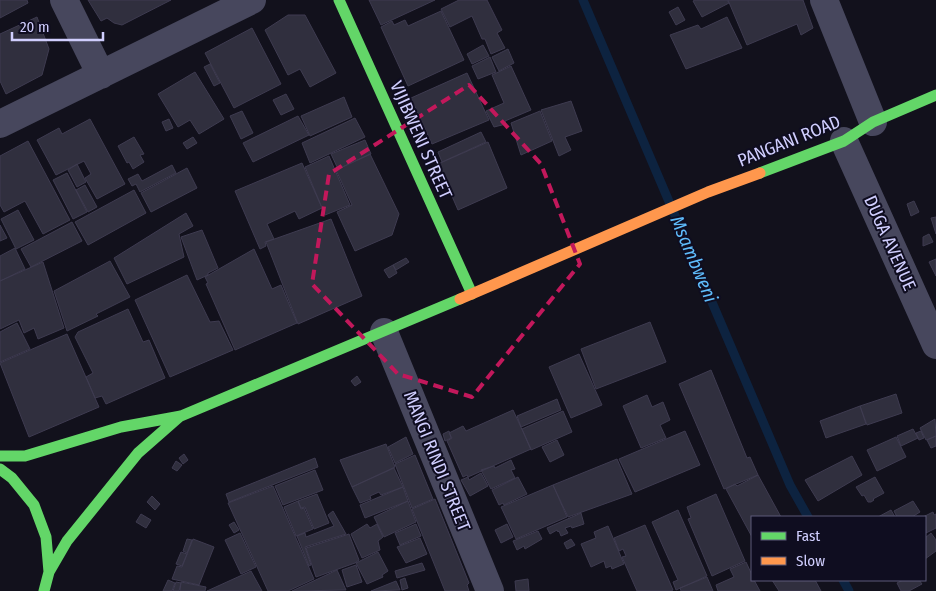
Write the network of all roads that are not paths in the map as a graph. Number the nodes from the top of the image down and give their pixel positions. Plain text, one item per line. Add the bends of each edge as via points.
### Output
1 (64, 0) edge
2 (252, 0) edge
3 (339, 0) edge
4 (824, 0) edge
5 (101, 75) junction
6 (936, 95) edge
7 (873, 122) junction
8 (0, 124) edge
9 (844, 141) junction
10 (472, 294) junction
11 (384, 332) junction
12 (936, 345) edge
13 (180, 416) junction
14 (0, 456) edge
15 (0, 469) edge
16 (48, 572) junction
17 (44, 591) edge
18 (490, 591) edge

1 - 5 street
2 - 5 street
3 - 10 main road, VIJIBWENI STREET
4 - 7 street
5 - 8 street
6 - 7 main road, PANGANI ROAD
7 - 9 main road, PANGANI ROAD
9 - 10 main road, PANGANI ROAD via 708,192
9 - 12 street, DUGA AVENUE
10 - 11 main road, PANGANI ROAD
11 - 13 main road, PANGANI ROAD
11 - 18 street, MANGI RINDI STREET
13 - 14 main road via 121,427 25,456
13 - 16 main road via 138,453 67,541
15 - 16 main road via 12,478 34,505 46,537
16 - 17 main road

